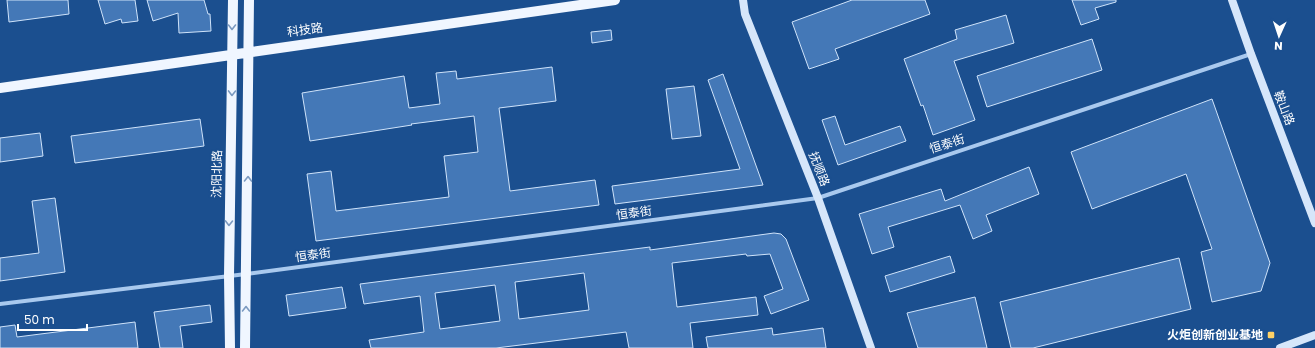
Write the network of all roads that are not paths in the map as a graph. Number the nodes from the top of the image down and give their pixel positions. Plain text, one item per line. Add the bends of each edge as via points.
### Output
1 (233, 0) edge
2 (250, 0) edge
3 (615, 0) edge
4 (743, 0) edge
5 (1232, 0) edge
6 (250, 51) junction
7 (232, 54) junction
8 (1251, 54) junction
9 (0, 88) edge
10 (818, 198) junction
11 (1315, 223) edge
12 (246, 274) junction
13 (228, 276) junction
14 (0, 304) edge
15 (1315, 335) edge
16 (230, 348) edge
17 (246, 348) edge
18 (871, 348) edge
19 (1280, 348) edge

1 -> 7 main road, 沈阳北路
2 - 6 main road
3 - 6 main road, 科技路
4 - 10 street, 抚顺路 via 745,14
5 - 8 street, 鞍山路
6 - 7 main road, 科技路
12 -> 6 main road
7 - 9 main road, 科技路
7 -> 13 main road, 沈阳北路
8 - 10 street, 恒泰街
8 - 11 street, 鞍山路
10 - 12 street, 恒泰街
10 - 18 street, 抚顺路
12 - 13 street, 恒泰街
17 -> 12 main road
13 - 14 street, 恒泰街
13 - 16 main road, 沈阳北路
15 - 19 street

